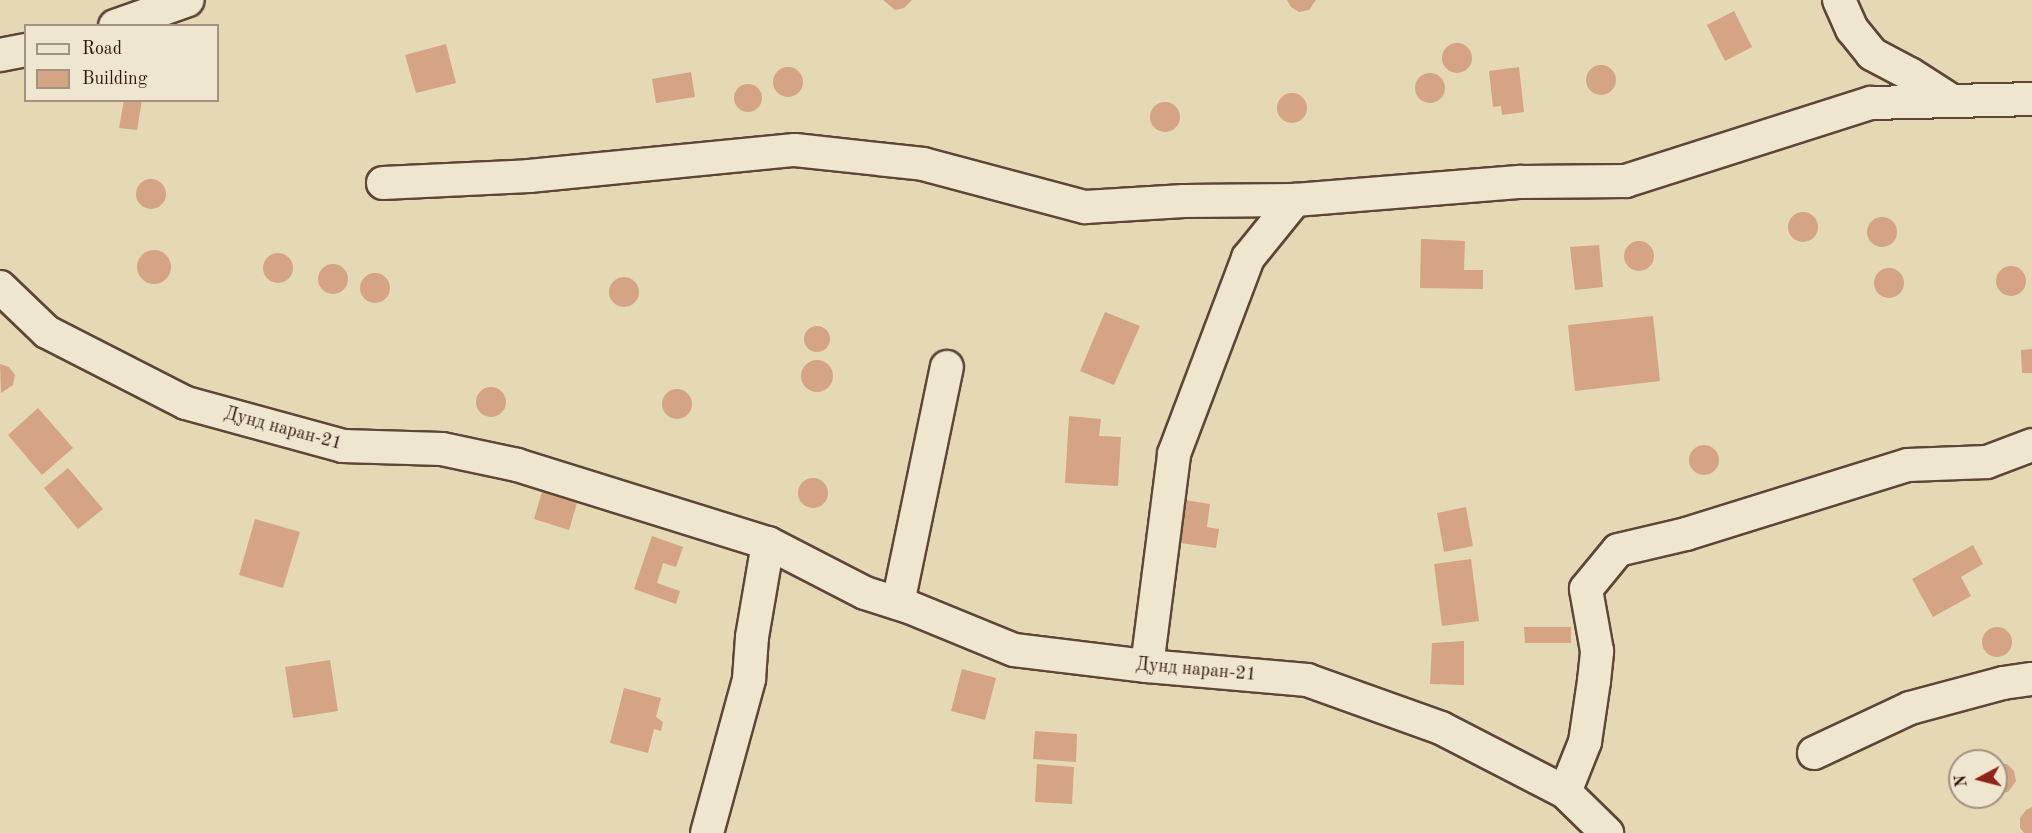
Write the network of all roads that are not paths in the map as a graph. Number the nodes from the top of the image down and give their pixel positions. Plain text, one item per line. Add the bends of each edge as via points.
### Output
1 (188, 0) edge
2 (1839, 0) edge
3 (121, 24) edge
4 (24, 50) edge
5 (0, 55) edge
6 (2032, 99) edge
7 (1952, 101) junction
8 (383, 183) dead end
9 (1295, 200) junction
10 (0, 287) edge
11 (947, 367) dead end
12 (2032, 446) edge
13 (768, 543) junction
14 (898, 603) junction
15 (1147, 666) junction
16 (2032, 679) edge
17 (1814, 753) dead end
18 (1565, 792) junction
19 (707, 833) edge
20 (1607, 833) edge

1 - 3 street
2 - 7 street via 1852,29 1872,54
4 - 5 street
6 - 7 street
7 - 9 street via 1870,103 1626,181 1521,182
8 - 9 street via 529,176 795,150 923,164 1085,207
9 - 15 street via 1248,258 1174,454
10 - 13 street, Дунд наран-21 via 47,332 186,403 343,446 442,449 517,465
11 - 14 street
12 - 18 street via 1987,462 1908,465 1686,534 1618,550 1586,589 1597,651 1594,681 1585,742
13 - 14 street, Дунд наран-21 via 864,593
13 - 19 street via 749,680
14 - 15 street, Дунд наран-21 via 1014,650
15 - 18 street, Дунд наран-21 via 1307,680 1441,728
16 - 17 street via 2002,683 1910,708
18 - 20 street, Дунд наран-21

